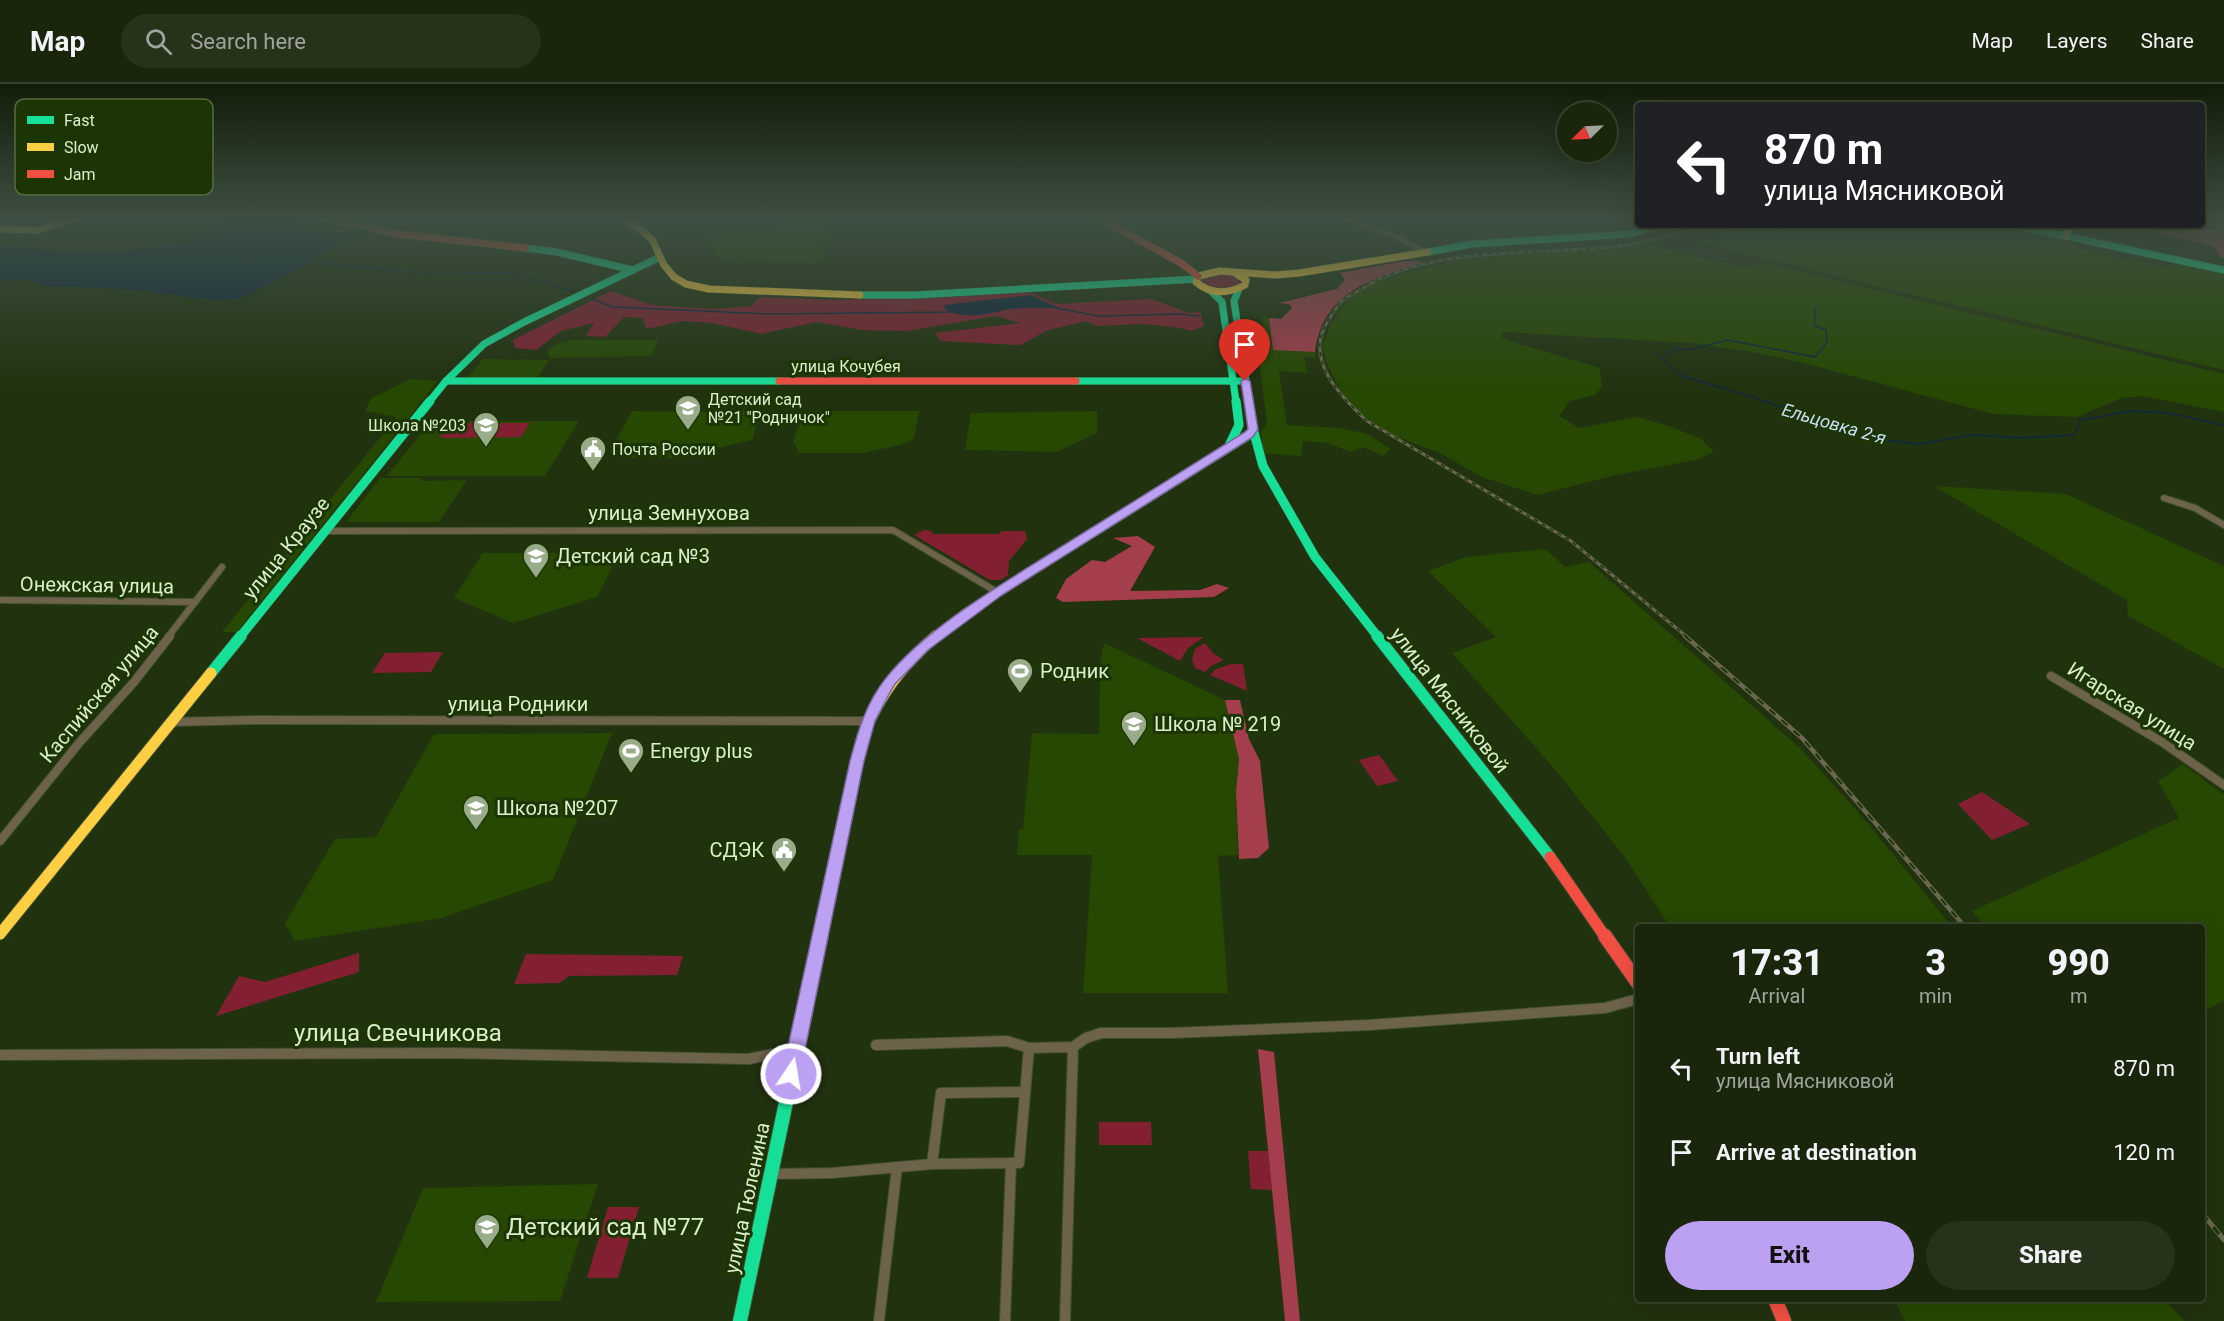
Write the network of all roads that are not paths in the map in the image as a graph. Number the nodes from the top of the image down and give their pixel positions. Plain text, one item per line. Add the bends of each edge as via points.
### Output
1 (621, 276) edge
2 (672, 276) edge
3 (1194, 276) edge
4 (1213, 276) edge
5 (1241, 276) edge
6 (1273, 276) edge
7 (1202, 283) junction
8 (1242, 287) junction
9 (446, 381) junction
10 (1240, 381) junction
11 (1253, 429) junction
12 (1228, 446) junction
13 (2164, 498) dead end
14 (2224, 525) edge
15 (324, 531) junction
16 (222, 567) dead end
17 (997, 592) junction
18 (0, 600) edge
19 (195, 602) junction
20 (2051, 676) dead end
21 (868, 721) junction
22 (169, 722) junction
23 (2224, 785) edge
24 (0, 841) edge
25 (0, 934) edge
26 (1635, 979) edge
27 (1635, 1000) edge
28 (876, 1045) dead end
29 (1073, 1047) junction
30 (1029, 1048) junction
31 (795, 1054) junction
32 (0, 1055) edge
33 (1025, 1092) junction
34 (1011, 1163) junction
35 (932, 1164) junction
36 (897, 1167) junction
37 (770, 1174) junction
38 (1776, 1302) edge
39 (740, 1321) edge
40 (879, 1321) edge
41 (1005, 1321) edge
42 (1065, 1321) edge
43 (1784, 1321) edge

1 - 9 main road, улица Краузе via 484,344
2 - 7 main road via 683,284 709,289 825,295
3 - 7 main road
4 - 7 main road
5 - 8 main road via 1246,280
6 - 8 main road
7 - 8 main road via 1220,292
7 - 10 main road, улица Мясниковой via 1222,302
8 - 10 main road, улица Мясниковой via 1234,301
9 - 10 main road, улица Кочубея
9 - 15 main road, улица Краузе
10 - 11 main road, улица Мясниковой
10 - 12 main road, улица Мясниковой via 1239,425
11 - 12 main road
11 - 26 main road, улица Мясниковой via 1263,466 1305,543 1548,853
12 - 17 main road, улица Тюленина
13 - 14 street via 2195,508
15 - 17 street, улица Земнухова via 893,530
15 - 22 main road, улица Краузе
16 - 19 street, Каспийская улица
17 - 21 main road, улица Тюленина via 924,647 891,681
18 - 19 street, Онежская улица
19 - 24 street, Каспийская улица via 134,682
20 - 23 street, Игарская улица via 2162,742
21 - 22 street, улица Родники
21 - 31 main road, улица Тюленина
22 - 25 main road, улица Краузе
27 - 29 street via 1605,1008 1369,1025 1101,1033
28 - 30 street via 1007,1041
29 - 30 street
29 - 42 street
30 - 33 street
31 - 32 street, улица Свечникова via 748,1059 450,1053
31 - 37 main road, улица Тюленина
33 - 34 street via 1019,1163
33 - 35 street via 941,1093
34 - 35 street
34 - 41 street
35 - 36 street
36 - 37 street
36 - 40 street
37 - 39 main road, улица Тюленина
38 - 43 main road

